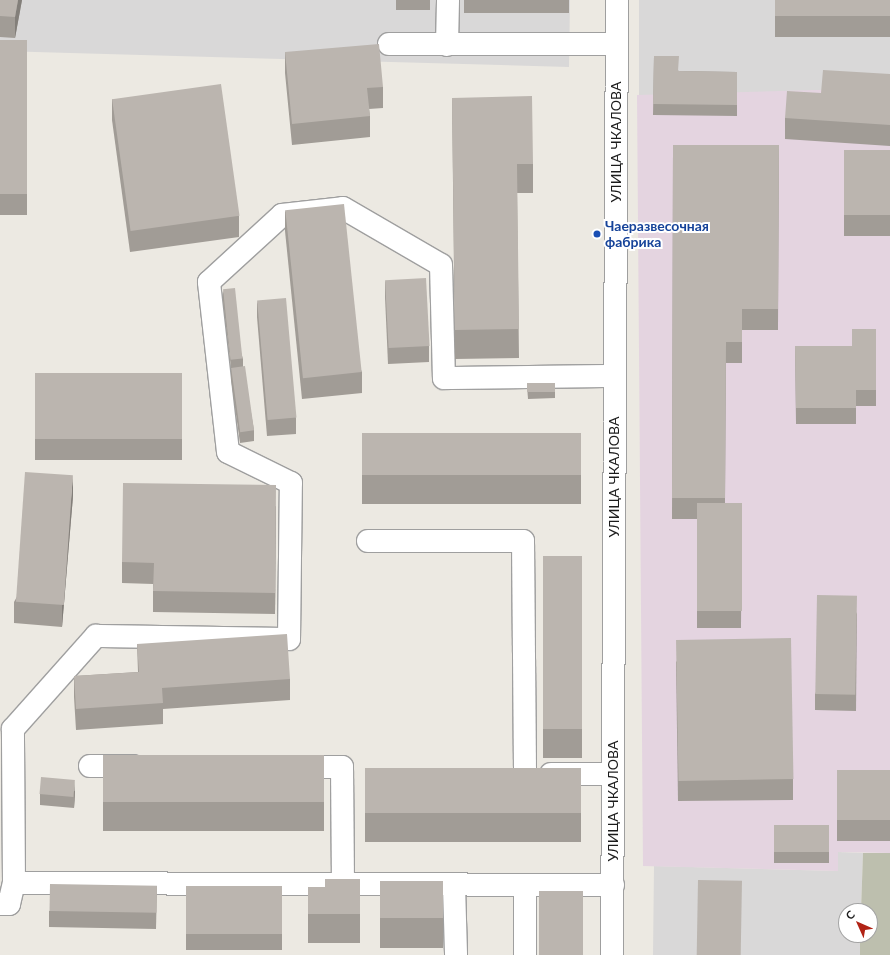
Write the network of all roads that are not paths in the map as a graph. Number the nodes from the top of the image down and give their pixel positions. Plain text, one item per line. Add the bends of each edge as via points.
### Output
1 (448, 0) edge
2 (617, 0) edge
3 (389, 44) dead end
4 (617, 44) junction
5 (447, 45) junction
6 (614, 376) junction
7 (368, 541) dead end
8 (90, 766) dead end
9 (153, 766) edge
10 (271, 767) edge
11 (613, 774) junction
12 (525, 775) junction
13 (502, 777) edge
14 (14, 883) junction
15 (613, 885) junction
16 (343, 886) junction
17 (454, 886) junction
18 (525, 886) junction
19 (0, 904) edge
20 (456, 955) edge
21 (525, 955) edge
22 (612, 955) edge

1 - 5 street
2 - 4 street, УЛИЦА ЧКАЛОВА
3 - 5 street
4 - 5 street
4 - 6 street, УЛИЦА ЧКАЛОВА
6 - 11 street, УЛИЦА ЧКАЛОВА
6 - 14 street via 444,378 440,264 343,208 282,215 209,282 228,452 290,483 289,639 96,636 13,729
7 - 12 street via 523,541
8 - 9 street
10 - 16 street via 342,767
11 - 12 street
11 - 15 street, УЛИЦА ЧКАЛОВА
12 - 13 street
14 - 16 street
14 - 19 street via 9,904
15 - 18 street
15 - 22 street, УЛИЦА ЧКАЛОВА
16 - 17 street
17 - 18 street
17 - 20 street
18 - 21 street

